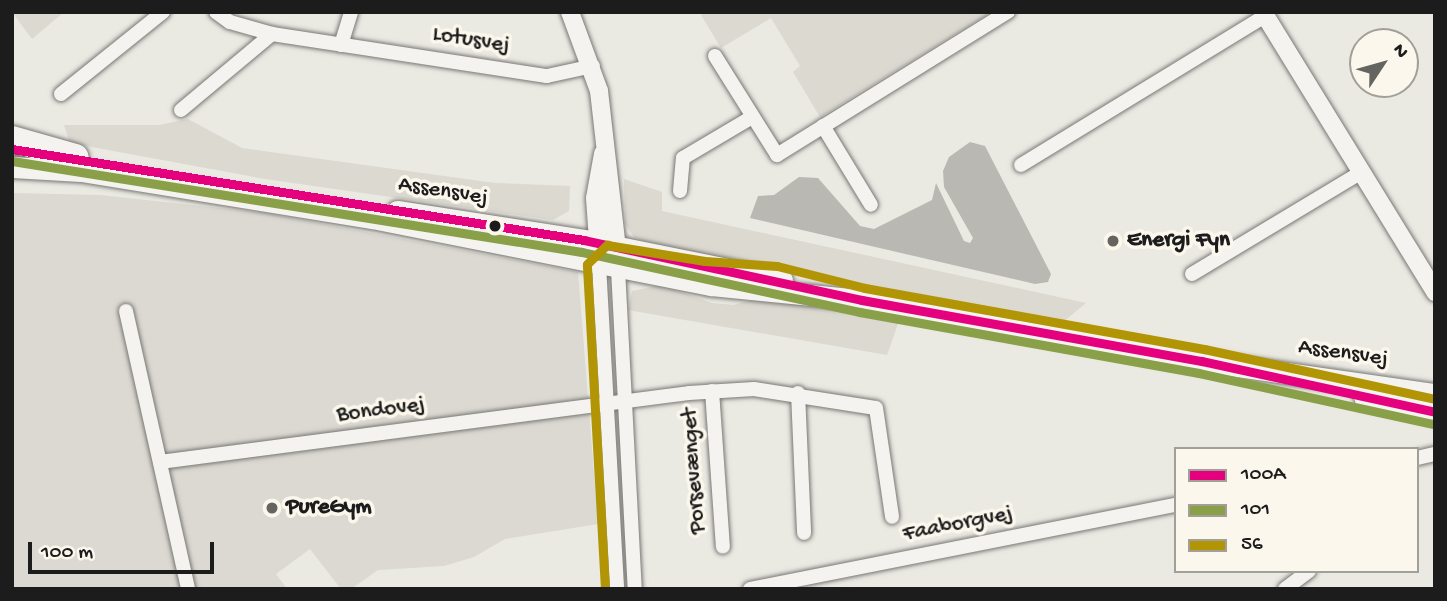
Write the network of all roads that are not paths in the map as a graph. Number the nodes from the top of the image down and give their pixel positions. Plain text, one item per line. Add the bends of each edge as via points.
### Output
1 (163, 12) edge
2 (217, 12) edge
3 (351, 12) edge
4 (570, 12) edge
5 (1008, 12) edge
6 (1264, 14) edge
7 (272, 34) junction
8 (341, 45) junction
9 (715, 57) dead end
10 (593, 66) junction
11 (61, 94) dead end
12 (181, 110) dead end
13 (752, 117) junction
14 (823, 126) junction
15 (12, 139) edge
16 (12, 149) edge
17 (75, 157) junction
18 (1021, 165) dead end
19 (12, 167) edge
20 (1362, 172) junction
21 (680, 191) dead end
22 (870, 205) dead end
23 (608, 256) junction
24 (1430, 270) edge
25 (1192, 274) dead end
26 (1435, 292) edge
27 (862, 300) junction
28 (126, 311) dead end
29 (1202, 361) junction
30 (712, 391) junction
31 (798, 393) junction
32 (1435, 394) edge
33 (623, 402) junction
34 (608, 404) junction
35 (1435, 412) edge
36 (160, 462) junction
37 (1174, 505) edge
38 (892, 517) dead end
39 (804, 533) dead end
40 (723, 547) dead end
41 (1306, 573) edge
42 (188, 589) edge
43 (617, 589) edge
44 (635, 589) edge
45 (750, 589) edge
46 (1285, 589) edge

1 - 11 street
2 - 7 street, Lotusvej via 236,25
3 - 8 street
4 - 10 street
5 - 14 street
6 - 18 street
6 - 20 street
7 - 8 street, Lotusvej
7 - 12 street
8 - 10 street, Lotusvej via 547,76
9 - 13 street
10 - 23 street via 606,136
13 - 14 street via 777,155
13 - 21 street via 683,158
14 - 22 street
15 - 17 highway
16 - 17 main road, Assensvej
17 - 23 main road, Assensvej
19 - 23 main road, Assensvej via 81,171
20 - 24 street
20 - 25 street
23 - 27 main road, Assensvej via 704,273 775,278
23 - 27 main road, Assensvej via 711,285
23 - 33 street
23 - 34 street
24 - 26 street
27 - 29 main road, Assensvej
28 - 36 street
29 - 32 main road, Assensvej
29 - 35 main road, Assensvej
30 - 31 street, Porsevænget
30 - 33 street, Porsevænget
30 - 40 street, Porsevænget
31 - 38 street, Porsevænget via 876,408
31 - 39 street
33 - 34 street, Porsevænget
33 - 44 street
34 - 36 street, Bondovej
34 - 43 street
36 - 42 street
37 - 45 street, Faaborgvej
41 - 46 street

